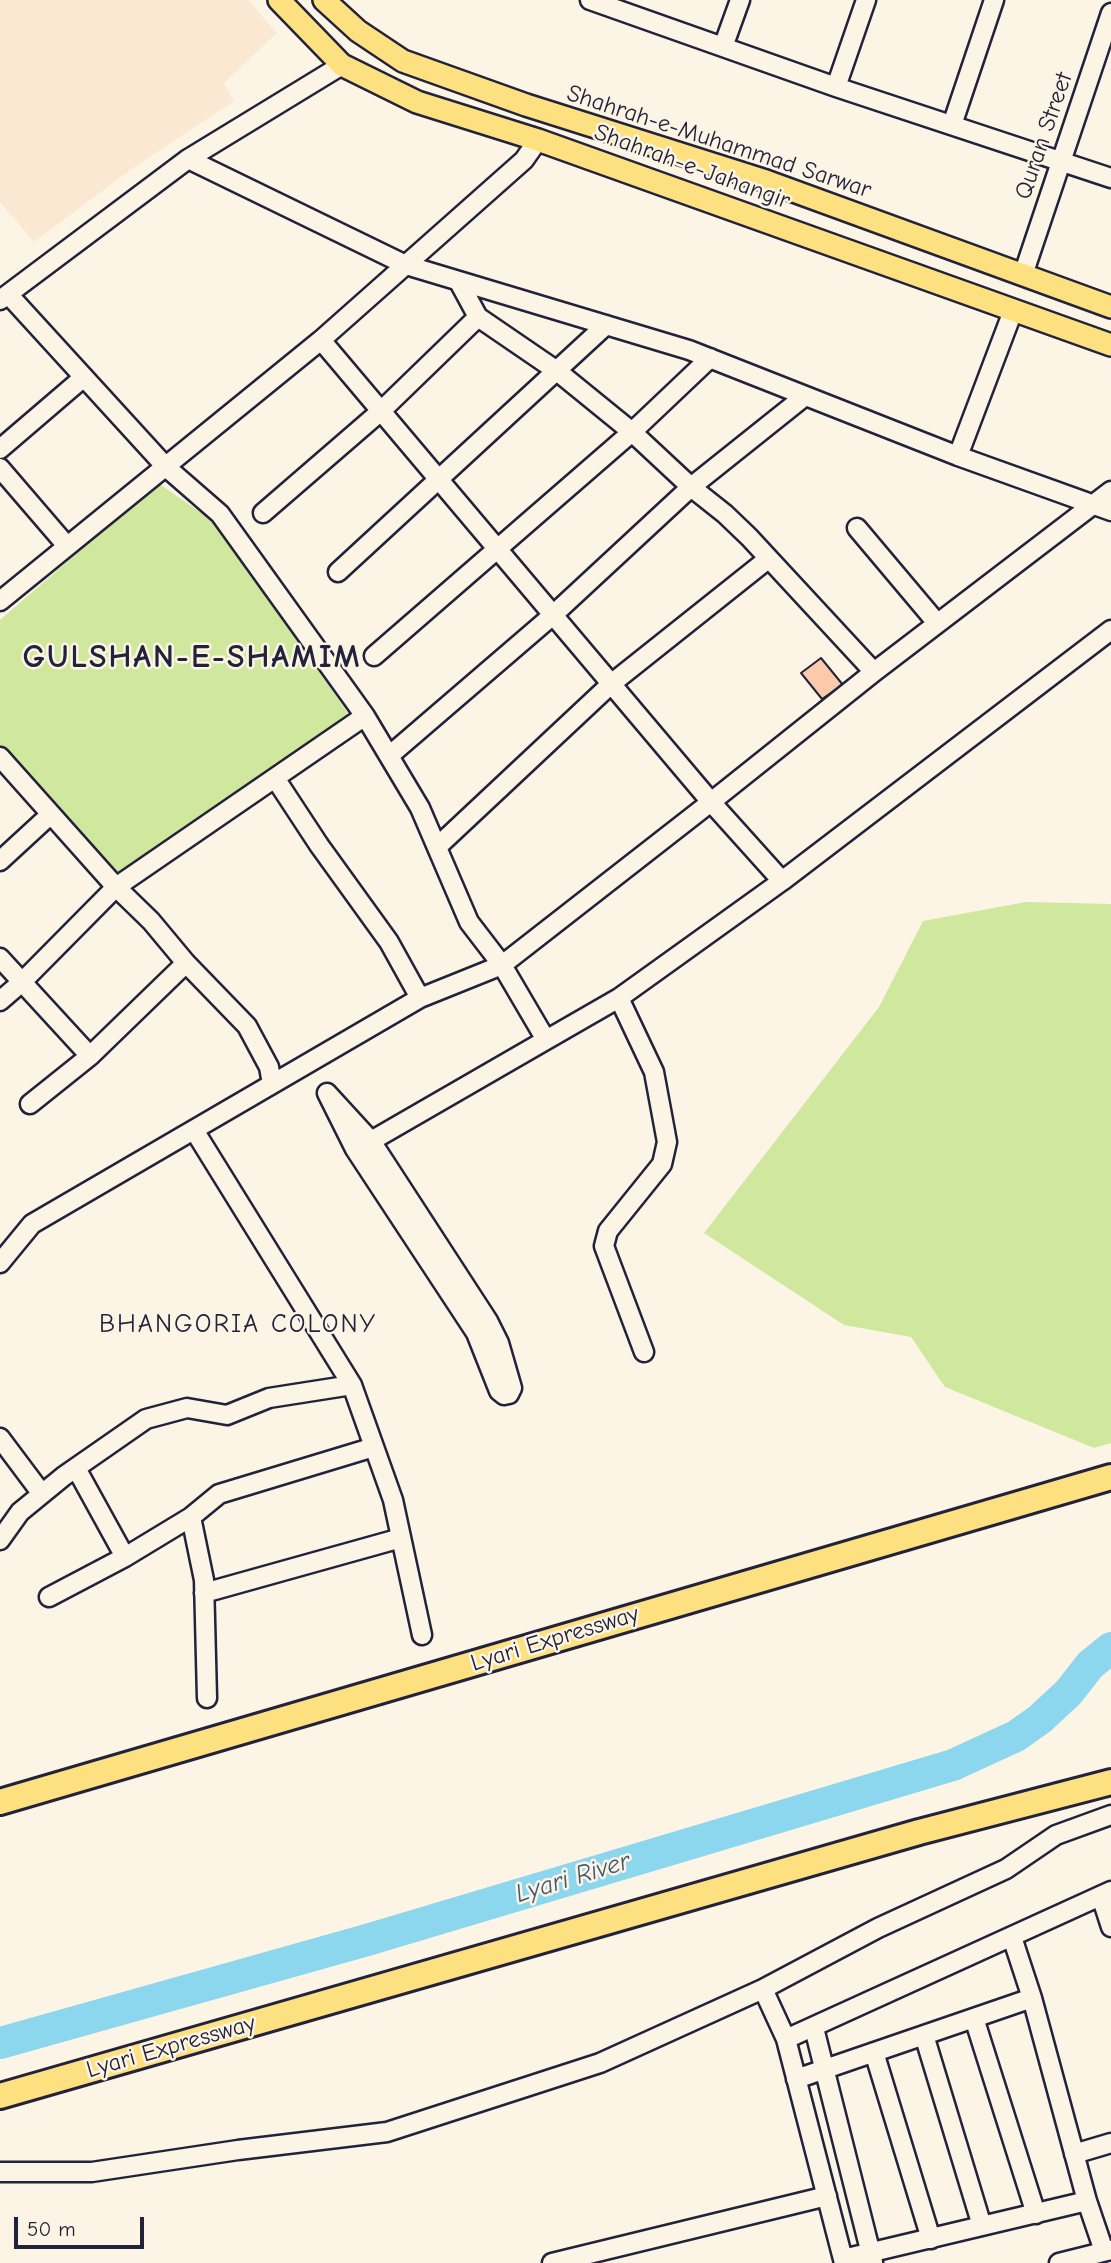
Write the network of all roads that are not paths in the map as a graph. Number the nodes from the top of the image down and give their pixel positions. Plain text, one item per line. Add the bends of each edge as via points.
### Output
1 (279, 0) edge
2 (324, 0) edge
3 (590, 0) edge
4 (740, 0) edge
5 (866, 0) edge
6 (994, 0) edge
7 (616, 4) edge
8 (1111, 13) edge
9 (723, 47) junction
10 (342, 65) junction
11 (836, 87) junction
12 (952, 125) junction
13 (538, 140) junction
14 (188, 159) junction
15 (1061, 161) junction
16 (1111, 177) edge
17 (406, 265) junction
18 (1023, 275) junction
19 (459, 282) junction
20 (4, 297) edge
21 (1111, 307) edge
22 (1013, 311) junction
23 (478, 317) junction
24 (606, 326) junction
25 (321, 340) junction
26 (1111, 345) edge
27 (710, 358) junction
28 (556, 371) junction
29 (84, 377) junction
30 (805, 396) junction
31 (381, 411) junction
32 (632, 432) junction
33 (0, 449) edge
34 (958, 456) junction
35 (166, 467) junction
36 (0, 468) edge
37 (438, 479) junction
38 (691, 487) junction
39 (1111, 491) edge
40 (1093, 505) junction
41 (1111, 511) edge
42 (263, 513) dead end
43 (857, 528) dead end
44 (67, 546) junction
45 (497, 549) junction
46 (768, 559) junction
47 (338, 572) dead end
48 (0, 601) edge
49 (553, 615) junction
50 (937, 623) junction
51 (1111, 630) edge
52 (374, 656) dead end
53 (874, 672) junction
54 (611, 684) junction
55 (366, 716) junction
56 (389, 755) junction
57 (0, 757) edge
58 (275, 778) junction
59 (711, 802) junction
60 (51, 814) junction
61 (437, 847) junction
62 (0, 860) edge
63 (782, 881) junction
64 (116, 887) junction
65 (0, 958) edge
66 (186, 963) junction
67 (502, 965) junction
68 (22, 982) junction
69 (421, 998) junction
70 (619, 998) junction
71 (0, 1001) edge
72 (546, 1040) junction
73 (89, 1056) junction
74 (272, 1084) junction
75 (30, 1104) dead end
76 (194, 1130) junction
77 (371, 1141) junction
78 (0, 1263) edge
79 (644, 1352) dead end
80 (352, 1385) junction
81 (0, 1438) edge
82 (374, 1447) junction
83 (76, 1468) junction
84 (1111, 1476) edge
85 (42, 1494) junction
86 (191, 1517) junction
87 (401, 1538) junction
88 (0, 1540) edge
89 (125, 1557) junction
90 (204, 1592) junction
91 (49, 1597) dead end
92 (422, 1635) dead end
93 (206, 1698) dead end
94 (1111, 1782) edge
95 (0, 1802) edge
96 (1111, 1815) edge
97 (1106, 1893) edge
98 (1111, 1927) edge
99 (1012, 1937) junction
100 (763, 1989) junction
101 (1032, 1998) junction
102 (974, 2018) junction
103 (814, 2028) junction
104 (924, 2035) junction
105 (786, 2039) junction
106 (874, 2052) junction
107 (824, 2069) junction
108 (796, 2079) junction
109 (0, 2096) edge
110 (1111, 2143) edge
111 (1074, 2154) junction
112 (0, 2172) edge
113 (827, 2196) junction
114 (1087, 2201) junction
115 (1035, 2214) junction
116 (982, 2226) junction
117 (930, 2239) junction
118 (1107, 2250) edge
119 (872, 2258) edge
120 (844, 2261) edge
121 (552, 2263) edge
122 (1059, 2263) edge

1 - 10 main road, Shahrah-e-Jahangir
2 - 18 main road, Shahrah-e-Muhammad Sarwar via 358,31 403,61 766,181
3 - 7 street
4 - 9 street
5 - 11 street
6 - 12 street
7 - 9 street
8 - 15 street, Quran Street
9 - 11 street
10 - 13 main road, Shahrah-e-Jahangir via 417,102
10 - 14 street
11 - 12 street
12 - 15 street
13 - 17 street via 524,160
13 - 22 main road, Shahrah-e-Jahangir
14 - 17 street
14 - 20 street
15 - 16 street
15 - 18 street, Quran Street
17 - 19 street
17 - 25 street
18 - 21 main road, Shahrah-e-Muhammad Sarwar
19 - 23 street
19 - 24 street
20 - 29 street
22 - 26 main road, Shahrah-e-Jahangir
22 - 34 street
23 - 28 street
23 - 31 street
24 - 27 street
24 - 28 street
25 - 31 street
25 - 35 street
27 - 30 street
27 - 32 street
28 - 32 street
28 - 37 street
29 - 33 street
29 - 35 street
30 - 34 street
30 - 38 street
31 - 37 street
31 - 42 street
32 - 38 street
32 - 45 street
34 - 40 street
35 - 44 street
35 - 55 street via 220,514
36 - 44 street
37 - 45 street
37 - 47 street
38 - 46 street
38 - 49 street
39 - 40 street
40 - 41 street
40 - 50 street
43 - 50 street
44 - 48 street
45 - 49 street
45 - 52 street
46 - 53 street
46 - 54 street
49 - 54 street
49 - 56 street
50 - 53 street
51 - 63 street
53 - 59 street
54 - 59 street
54 - 61 street
55 - 56 street
55 - 58 street
56 - 61 street
57 - 60 street
58 - 64 street
58 - 69 street via 390,942
59 - 63 street
59 - 67 street
60 - 62 street
60 - 64 street
61 - 67 street via 469,922
63 - 70 street
64 - 66 street
64 - 68 street
65 - 68 street
66 - 73 street
66 - 74 street via 247,1026 269,1067
67 - 69 street
67 - 72 street
68 - 71 street
68 - 73 street
69 - 74 street
70 - 72 street
70 - 79 street via 654,1072 667,1143 662,1164 608,1231 604,1246
72 - 77 street
73 - 75 street
74 - 76 street
76 - 78 street via 32,1224
76 - 80 street
77 - 77 street via 488,1321 512,1388 509,1394 499,1391 476,1332 355,1149 327,1093
80 - 82 street
80 - 83 street via 269,1398 227,1415 187,1408 146,1419
81 - 85 street
82 - 86 street via 219,1494
82 - 87 street
83 - 85 street
83 - 89 street
84 - 95 highway, Lyari Expressway
85 - 88 street via 20,1512
86 - 89 street
86 - 90 street
87 - 90 street
87 - 92 street
89 - 91 street
90 - 93 street
94 - 109 highway, Lyari Expressway
96 - 100 street via 1056,1836 1006,1869 878,1928
97 - 98 street
97 - 99 street
99 - 101 street
99 - 103 street
100 - 105 street
100 - 112 street via 600,2063 387,2132 92,2172
101 - 102 street
101 - 111 street
102 - 104 street
102 - 115 street
103 - 105 street
103 - 107 street
104 - 106 street
104 - 116 street
105 - 108 street
106 - 107 street
106 - 117 street
107 - 108 street
107 - 119 street
108 - 113 street
110 - 111 street
111 - 114 street
113 - 120 street
113 - 121 street
114 - 115 street
114 - 118 street
115 - 116 street
116 - 117 street
117 - 119 street
118 - 122 street
119 - 120 street

